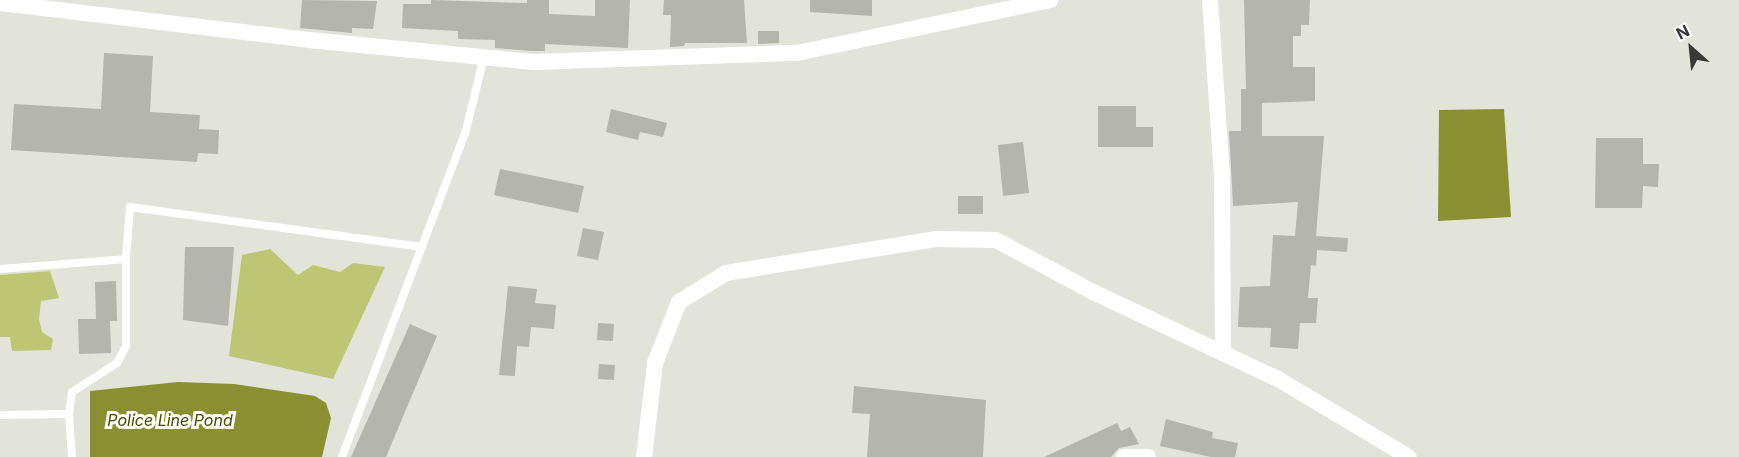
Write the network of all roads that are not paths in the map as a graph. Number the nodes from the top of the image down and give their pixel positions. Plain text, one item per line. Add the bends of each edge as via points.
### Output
1 (1051, 0) edge
2 (1210, 0) edge
3 (0, 3) edge
4 (484, 57) junction
5 (422, 247) junction
6 (126, 259) junction
7 (0, 269) edge
8 (1223, 353) junction
9 (69, 414) junction
10 (0, 415) edge
11 (72, 457) edge
12 (342, 457) edge
13 (644, 457) edge
14 (1124, 457) edge
15 (1148, 457) edge
16 (1409, 457) edge

1 - 4 street via 797,52 534,62
2 - 8 street via 1222,177
3 - 4 street
4 - 5 lane via 465,134
5 - 6 lane via 130,207
5 - 12 lane
6 - 7 lane
6 - 9 lane via 126,346 117,363 72,392
8 - 13 street via 1093,292 996,240 937,239 726,273 679,302 655,363
8 - 16 street via 1278,379
9 - 10 lane
9 - 11 lane
14 - 15 street

